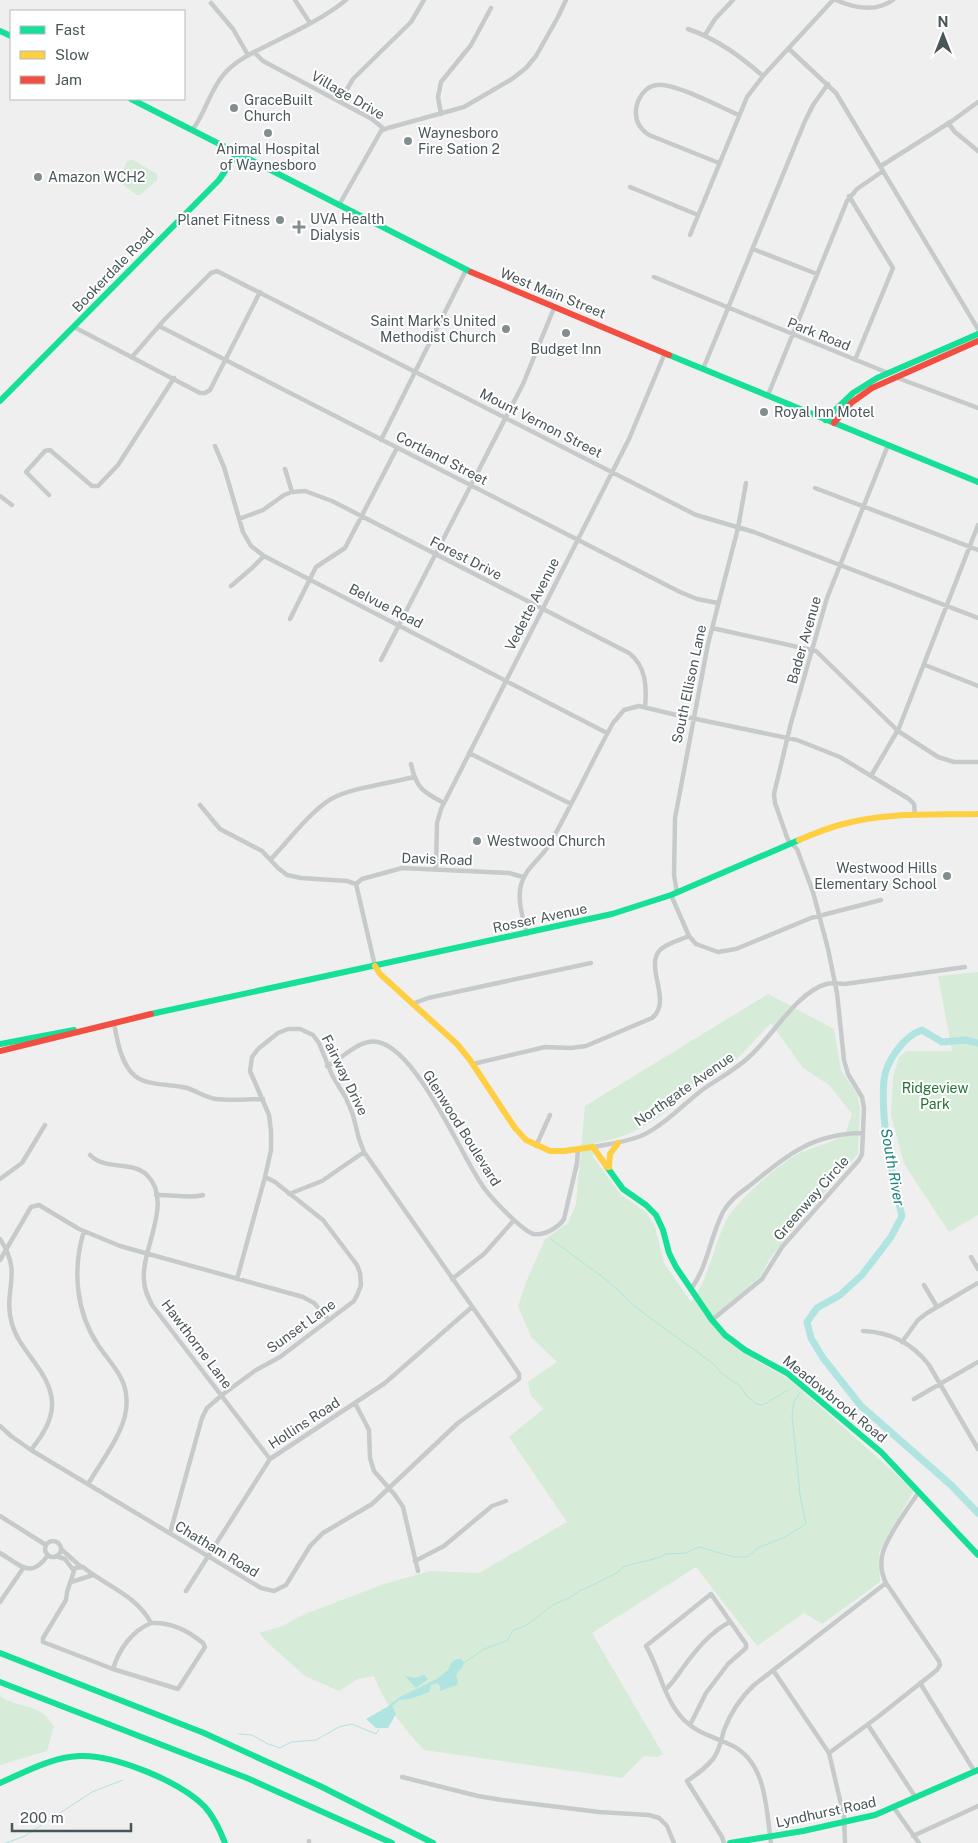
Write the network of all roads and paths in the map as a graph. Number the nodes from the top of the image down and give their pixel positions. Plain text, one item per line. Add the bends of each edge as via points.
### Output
1 (295, 0) edge
2 (346, 0) edge
3 (424, 0) edge
4 (566, 0) edge
5 (733, 0) edge
6 (835, 0) edge
7 (893, 0) edge
8 (211, 3) dead end
9 (491, 8) dead end
10 (310, 23) junction
11 (688, 29) dead end
12 (705, 35) junction
13 (789, 49) junction
14 (254, 52) junction
15 (248, 55) junction
16 (762, 76) junction
17 (828, 84) junction
18 (134, 100) edge
19 (340, 101) junction
20 (978, 102) edge
21 (441, 114) junction
22 (739, 115) junction
23 (948, 123) junction
24 (193, 129) junction
25 (384, 129) junction
26 (978, 151) edge
27 (238, 152) junction
28 (719, 163) junction
29 (882, 168) junction
30 (630, 187) dead end
31 (849, 196) junction
32 (339, 205) junction
33 (698, 214) junction
34 (690, 235) dead end
35 (753, 248) junction
36 (466, 270) junction
37 (817, 274) junction
38 (654, 277) dead end
39 (260, 292) junction
40 (554, 308) junction
41 (729, 309) junction
42 (159, 326) junction
43 (74, 328) junction
44 (978, 329) edge
45 (978, 334) edge
46 (792, 335) junction
47 (978, 341) edge
48 (665, 353) junction
49 (132, 357) junction
50 (225, 360) junction
51 (855, 360) junction
52 (703, 369) junction
53 (416, 372) junction
54 (888, 374) junction
55 (896, 377) junction
56 (174, 378) junction
57 (768, 396) junction
58 (0, 401) edge
59 (978, 408) edge
60 (506, 418) junction
61 (825, 420) junction
62 (834, 423) junction
63 (381, 440) junction
64 (888, 445) junction
65 (215, 446) dead end
66 (397, 448) junction
67 (285, 469) dead end
68 (612, 473) junction
69 (978, 482) edge
70 (746, 483) dead end
71 (471, 485) junction
72 (815, 488) dead end
73 (292, 492) junction
74 (49, 495) dead end
75 (0, 496) edge
76 (12, 505) dead end
77 (864, 507) junction
78 (362, 517) junction
79 (239, 520) junction
80 (978, 525) edge
81 (738, 528) junction
82 (578, 540) junction
83 (970, 547) junction
84 (978, 550) edge
85 (436, 555) junction
86 (264, 556) junction
87 (840, 565) junction
88 (309, 580) junction
89 (231, 586) dead end
90 (718, 603) junction
91 (947, 606) junction
92 (542, 609) junction
93 (978, 618) edge
94 (290, 619) dead end
95 (399, 626) junction
96 (712, 628) junction
97 (812, 649) junction
98 (381, 660) dead end
99 (925, 665) junction
100 (506, 681) junction
101 (978, 686) edge
102 (645, 707) junction
103 (693, 719) junction
104 (898, 731) junction
105 (607, 733) junction
106 (787, 738) junction
107 (469, 753) junction
108 (978, 762) edge
109 (411, 764) dead end
110 (871, 776) junction
111 (414, 777) junction
112 (444, 803) junction
113 (571, 804) junction
114 (200, 805) dead end
115 (978, 814) edge
116 (915, 815) junction
117 (793, 844) junction
118 (271, 859) junction
119 (436, 869) junction
120 (523, 877) junction
121 (356, 884) junction
122 (674, 894) junction
123 (881, 900) dead end
124 (820, 915) junction
125 (527, 934) junction
126 (689, 936) junction
127 (592, 963) dead end
128 (375, 966) junction
129 (965, 966) dead end
130 (835, 983) junction
131 (412, 1004) junction
132 (114, 1023) junction
133 (97, 1027) junction
134 (0, 1044) edge
135 (0, 1052) edge
136 (473, 1064) junction
137 (327, 1066) junction
138 (263, 1099) junction
139 (550, 1115) dead end
140 (45, 1126) dead end
141 (862, 1133) junction
142 (618, 1143) junction
143 (536, 1146) junction
144 (593, 1146) junction
145 (578, 1149) junction
146 (364, 1152) junction
147 (90, 1155) dead end
148 (609, 1168) junction
149 (265, 1178) junction
150 (0, 1179) edge
151 (289, 1194) junction
152 (156, 1195) junction
153 (203, 1195) dead end
154 (514, 1220) junction
155 (84, 1232) junction
156 (0, 1239) edge
157 (6, 1249) junction
158 (147, 1254) junction
159 (971, 1257) dead end
160 (0, 1260) edge
161 (978, 1269) edge
162 (237, 1279) junction
163 (452, 1279) junction
164 (978, 1284) edge
165 (924, 1285) dead end
166 (691, 1289) junction
167 (938, 1307) junction
168 (472, 1308) junction
169 (328, 1320) junction
170 (712, 1320) junction
171 (863, 1331) dead end
172 (902, 1342) junction
173 (978, 1362) edge
174 (519, 1379) joint
175 (940, 1384) junction
176 (222, 1395) junction
177 (914, 1399) dead end
178 (356, 1403) junction
179 (0, 1426) edge
180 (976, 1441) edge
181 (978, 1449) edge
182 (32, 1450) junction
183 (270, 1460) junction
184 (88, 1484) junction
185 (388, 1489) junction
186 (919, 1492) junction
187 (506, 1501) dead end
188 (0, 1516) edge
189 (170, 1533) junction
190 (46, 1545) junction
191 (60, 1549) junction
192 (0, 1553) edge
193 (48, 1555) junction
194 (978, 1555) edge
195 (56, 1556) junction
196 (208, 1556) junction
197 (415, 1561) junction
198 (80, 1566) junction
199 (24, 1567) junction
200 (86, 1569) junction
201 (418, 1571) dead end
202 (74, 1572) junction
203 (93, 1575) junction
204 (86, 1576) junction
205 (78, 1579) junction
206 (71, 1582) junction
207 (886, 1583) junction
208 (186, 1591) dead end
209 (0, 1602) edge
210 (730, 1622) junction
211 (152, 1623) junction
212 (0, 1652) edge
213 (113, 1669) junction
214 (773, 1670) junction
215 (0, 1682) edge
216 (920, 1683) junction
217 (665, 1690) junction
218 (868, 1724) junction
219 (690, 1725) junction
220 (721, 1741) junction
221 (829, 1753) junction
222 (976, 1771) edge
223 (402, 1777) dead end
224 (0, 1783) edge
225 (916, 1798) junction
226 (978, 1806) edge
227 (894, 1808) junction
228 (844, 1822) junction
229 (913, 1836) junction
230 (771, 1840) edge
231 (225, 1843) edge
232 (392, 1843) edge
233 (432, 1843) edge
234 (674, 1843) edge
235 (724, 1843) edge
236 (730, 1843) edge
237 (845, 1843) edge
238 (919, 1843) edge

1 - 10 street
2 - 10 street
3 - 19 street via 411,22 353,79
4 - 21 street, Village Drive via 536,56 526,68 472,103
5 - 12 street via 714,19
6 - 7 street via 860,8
6 - 13 street
8 - 15 street via 233,29
9 - 21 street via 471,45 441,82 438,97
10 - 14 street
11 - 12 street
12 - 16 street via 726,47
13 - 16 street
13 - 17 street
14 - 15 street
14 - 19 street, Village Drive via 263,61
15 - 24 street via 220,78
16 - 22 street
17 - 29 street via 842,100
17 - 35 street via 805,121
18 - 24 main road, West Main Street
19 - 25 street, Village Drive
20 - 23 street
21 - 25 street, Village Drive
22 - 28 street
22 - 28 street via 659,84 644,92 638,102 636,115 641,129
23 - 26 street
23 - 29 street
24 - 27 main road, West Main Street
25 - 32 street
27 - 32 main road, West Main Street
27 - 43 main road, Bookerdale Road via 219,180
28 - 33 street
29 - 31 street
29 - 44 street
30 - 33 street
31 - 37 street
31 - 51 street via 893,268
32 - 36 main road, West Main Street
33 - 34 street
35 - 37 street
35 - 41 street
36 - 40 main road, West Main Street
36 - 53 street
37 - 46 street
38 - 41 street, Park Road
39 - 42 street, Mount Vernon Street via 215,271
39 - 50 street
39 - 53 street, Mount Vernon Street
40 - 48 main road, West Main Street
40 - 60 street
41 - 46 street, Park Road
41 - 52 street
42 - 49 street, Mount Vernon Street
42 - 50 street, Cortland Street
43 - 49 street
43 - 58 main road, Bookerdale Road
45 - 54 main road
46 - 51 street, Park Road
46 - 57 street
47 - 55 main road
48 - 52 main road, West Main Street
48 - 68 street, Vedette Avenue
49 - 56 street
50 - 56 street via 206,393 200,393
50 - 63 street, Cortland Street
51 - 54 street, Park Road
52 - 57 main road, West Main Street
53 - 60 street, Mount Vernon Street
53 - 63 street
54 - 55 street, Park Road
54 - 61 main road via 853,393
55 - 59 street, Park Road
55 - 62 main road via 858,398 839,413
56 - 74 street via 118,465 98,486 92,486 50,450 45,451 26,472
57 - 61 main road, West Main Street
60 - 68 street, Mount Vernon Street
60 - 71 street
61 - 62 main road, West Main Street
62 - 64 main road, West Main Street
63 - 66 street, Cortland Street
64 - 69 main road, West Main Street
64 - 77 street, Bader Avenue
65 - 79 street, Belvue Road
66 - 71 street, Cortland Street
66 - 78 street
67 - 73 street
68 - 81 street, Mount Vernon Street via 696,515
68 - 82 street, Vedette Avenue
70 - 81 street, South Ellison Lane
71 - 82 street, Cortland Street
71 - 85 street
72 - 77 street
73 - 78 street, Forest Drive via 305,491
73 - 79 street
75 - 76 street
77 - 83 street
77 - 87 street, Bader Avenue
78 - 85 street, Forest Drive
78 - 88 street via 345,548 320,563
79 - 86 street, Belvue Road via 251,546
80 - 83 street
81 - 87 street, Mount Vernon Street
81 - 90 street, South Ellison Lane
82 - 90 street, Cortland Street via 680,592
82 - 92 street, Vedette Avenue
83 - 84 street
83 - 91 street
85 - 92 street, Forest Drive
85 - 95 street
86 - 88 street, Belvue Road
86 - 89 street
87 - 91 street, Mount Vernon Street
87 - 97 street, Bader Avenue
88 - 94 street
88 - 95 street, Belvue Road
90 - 96 street, South Ellison Lane
91 - 93 street, Mount Vernon Street
91 - 99 street
92 - 100 street, Vedette Avenue
92 - 102 street, Forest Drive via 632,656 644,674
95 - 98 street
95 - 100 street, Belvue Road
96 - 97 street
96 - 103 street, South Ellison Lane
97 - 104 street via 823,656
97 - 106 street, Bader Avenue
99 - 101 street
99 - 104 street
100 - 105 street, Belvue Road
100 - 107 street, Vedette Avenue
102 - 103 street
102 - 105 street via 634,706 624,710
103 - 106 street
103 - 122 street, South Ellison Lane via 673,829
104 - 108 street via 938,757 954,762
104 - 110 street
105 - 113 street
106 - 110 street via 833,753
106 - 117 street, Bader Avenue via 774,794 788,840
107 - 112 street, Vedette Avenue
107 - 113 street
109 - 111 street
110 - 116 street via 911,801
111 - 112 street via 423,791
111 - 118 street via 338,795 326,803
112 - 119 street, Vedette Avenue via 437,823
113 - 120 street via 547,848
114 - 118 street via 220,829 256,847
115 - 116 main road, Rosser Avenue
116 - 117 main road, Rosser Avenue via 852,822
117 - 122 main road, Rosser Avenue
117 - 124 street, Bader Avenue
118 - 121 street via 282,871 293,876
119 - 120 street, Davis Road via 509,872
119 - 121 street, Davis Road via 394,869
120 - 125 street via 519,899
121 - 128 street, Northgate Avenue
122 - 125 main road, Rosser Avenue via 612,914
122 - 126 street, South Ellison Lane
123 - 124 street
124 - 126 street via 723,952 703,948
124 - 130 street, Bader Avenue
125 - 128 main road, Rosser Avenue
126 - 136 street via 661,949 657,955 660,1000 658,1012 652,1018 586,1046 545,1047
127 - 131 street
128 - 131 main road, Northgate Avenue
128 - 132 main road, Rosser Avenue
129 - 130 street, Northgate Avenue
130 - 141 street, Bader Avenue via 844,1060 864,1108
130 - 142 street, Northgate Avenue via 823,985 807,996 749,1058 657,1126
131 - 136 main road, Northgate Avenue via 457,1044
132 - 133 main road, Rosser Avenue
132 - 138 street via 123,1056 139,1078 188,1088 217,1099
133 - 134 main road, Rosser Avenue
133 - 135 main road, Rosser Avenue
136 - 143 main road, Northgate Avenue via 515,1128
137 - 138 street, Fairway Drive via 313,1035 300,1029 283,1031 258,1049 250,1062
137 - 146 street, Fairway Drive via 346,1098
137 - 154 street, Glenwood Boulevard via 367,1043 378,1042 393,1050 429,1093 483,1187
138 - 149 street, Fairway Drive via 272,1131
139 - 143 street
140 - 150 street via 22,1162
141 - 166 street, Greenway Circle via 833,1136 801,1148 783,1158 734,1198 722,1213 700,1277
141 - 170 street, Greenway Circle via 863,1150 859,1160 782,1247 762,1279
142 - 144 street, Northgate Avenue
142 - 148 main road via 610,1154
143 - 145 main road, Northgate Avenue via 557,1151
144 - 145 main road, Northgate Avenue
144 - 148 main road, Meadowbrook Road
145 - 154 street, Glenwood Boulevard via 562,1222 537,1235
146 - 151 street via 322,1181
146 - 163 street, Fairway Drive
147 - 152 street, Hawthorne Lane via 103,1164 141,1170 152,1182
148 - 166 main road, Meadowbrook Road via 623,1189 656,1215 672,1260
149 - 151 street, Sunset Lane
149 - 162 street, Fairway Drive
151 - 169 street, Sunset Lane via 323,1220 359,1270 361,1285 356,1297
152 - 153 street
152 - 158 street, Hawthorne Lane via 156,1219
154 - 163 street via 484,1254
155 - 157 street via 39,1205 31,1207
155 - 158 street
155 - 184 street via 77,1270 81,1304 93,1337 119,1372 127,1405 119,1432
156 - 157 street
157 - 160 street
157 - 182 street via 12,1268 9,1304 12,1326 44,1378 51,1398 48,1422
158 - 162 street
158 - 176 street, Hawthorne Lane via 144,1279 152,1305
159 - 161 street
162 - 169 street via 309,1300
163 - 168 street, Fairway Drive
164 - 167 street
165 - 167 street
166 - 170 main road, Meadowbrook Road
167 - 172 street via 918,1320
168 - 174 street, Fairway Drive
168 - 178 street, Hollins Road via 385,1383
169 - 176 street, Sunset Lane
170 - 186 main road, Meadowbrook Road via 736,1344 778,1367 810,1391 881,1452
171 - 172 street via 886,1334
172 - 175 street via 925,1360
173 - 175 street
174 - 185 street, Chatham Road via 458,1423
175 - 177 street
175 - 180 street
176 - 183 street, Hawthorne Lane
176 - 189 street, Sunset Lane via 202,1418
178 - 183 street, Hollins Road
178 - 185 street via 369,1430 371,1465
179 - 182 street, Chatham Road
180 - 181 street
182 - 184 street, Chatham Road
183 - 196 street, Hollins Road
184 - 189 street, Chatham Road
185 - 196 street, Chatham Road via 368,1507 323,1533 310,1546 289,1582 278,1590 261,1588
185 - 197 street via 403,1507
186 - 194 main road, Meadowbrook Road
186 - 207 street via 883,1553 881,1568
187 - 197 street via 492,1506 444,1546
188 - 190 street
189 - 196 street, Chatham Road
190 - 191 street via 55,1542
190 - 193 street
191 - 195 street
191 - 198 street
192 - 199 street
193 - 195 street
193 - 199 street via 37,1568
195 - 202 street via 65,1558
196 - 208 street, Hollins Road
197 - 201 street
198 - 200 street
198 - 202 street
199 - 209 street
200 - 203 street
200 - 204 street
202 - 205 street
202 - 206 street
203 - 204 street
203 - 211 street via 129,1597
204 - 205 street
205 - 206 street
206 - 213 street via 66,1600 42,1638 43,1642
207 - 214 street
207 - 216 street via 940,1663 939,1668
210 - 217 street via 702,1645
210 - 217 street via 711,1594 646,1646
210 - 219 street via 746,1648 728,1664 706,1693
211 - 213 street via 129,1639
211 - 213 street via 178,1627 204,1643 205,1647 178,1689
212 - 233 main road via 224,1742
214 - 220 street via 741,1698
214 - 221 street
215 - 232 main road via 264,1785
216 - 218 street
216 - 222 street
217 - 219 street via 674,1708
218 - 221 street
218 - 225 street
219 - 220 street
220 - 230 street via 743,1752 754,1766 761,1781
220 - 235 street via 709,1764 687,1781
221 - 228 street
222 - 225 main road, Lyndhurst Road
223 - 234 street via 494,1798 649,1815 659,1818 667,1826
224 - 231 main road via 49,1762 84,1756 108,1758 194,1797 211,1814
225 - 227 main road, Lyndhurst Road
226 - 229 street
227 - 228 main road, Lyndhurst Road
227 - 229 street
228 - 230 main road, Lyndhurst Road
228 - 237 street
229 - 238 street
230 - 236 main road, Lyndhurst Road

